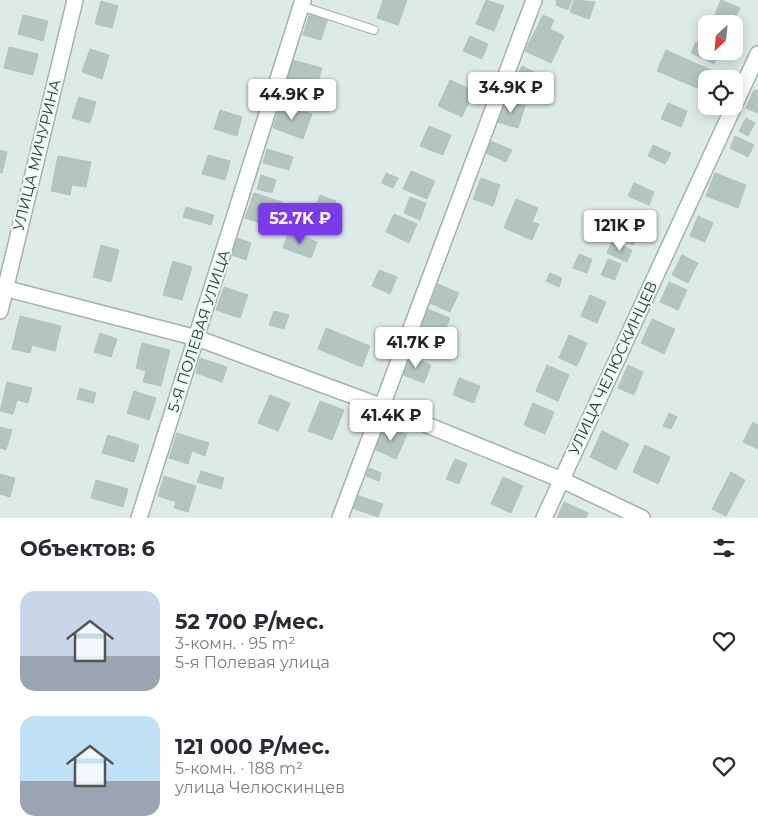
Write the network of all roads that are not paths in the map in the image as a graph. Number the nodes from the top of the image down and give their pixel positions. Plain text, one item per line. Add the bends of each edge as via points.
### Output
1 (75, 0) edge
2 (532, 1) edge
3 (302, 3) edge
4 (374, 30) dead end
5 (758, 54) edge
6 (3, 288) edge
7 (0, 311) edge
8 (197, 338) junction
9 (383, 407) junction
10 (562, 480) junction
11 (139, 518) edge
12 (340, 518) edge
13 (544, 518) edge
14 (642, 518) edge

1 - 6 street, УЛИЦА МИЧУРИНА
2 - 9 street
3 - 4 lane
3 - 8 street, 5-Я ПОЛЕВАЯ УЛИЦА
5 - 10 street, УЛИЦА ЧЕЛЮСКИНЦЕВ
6 - 7 street, УЛИЦА МИЧУРИНА
6 - 8 street
8 - 9 street
8 - 11 street, 5-Я ПОЛЕВАЯ УЛИЦА
9 - 10 street
9 - 12 street
10 - 13 street, УЛИЦА ЧЕЛЮСКИНЦЕВ
10 - 14 street

